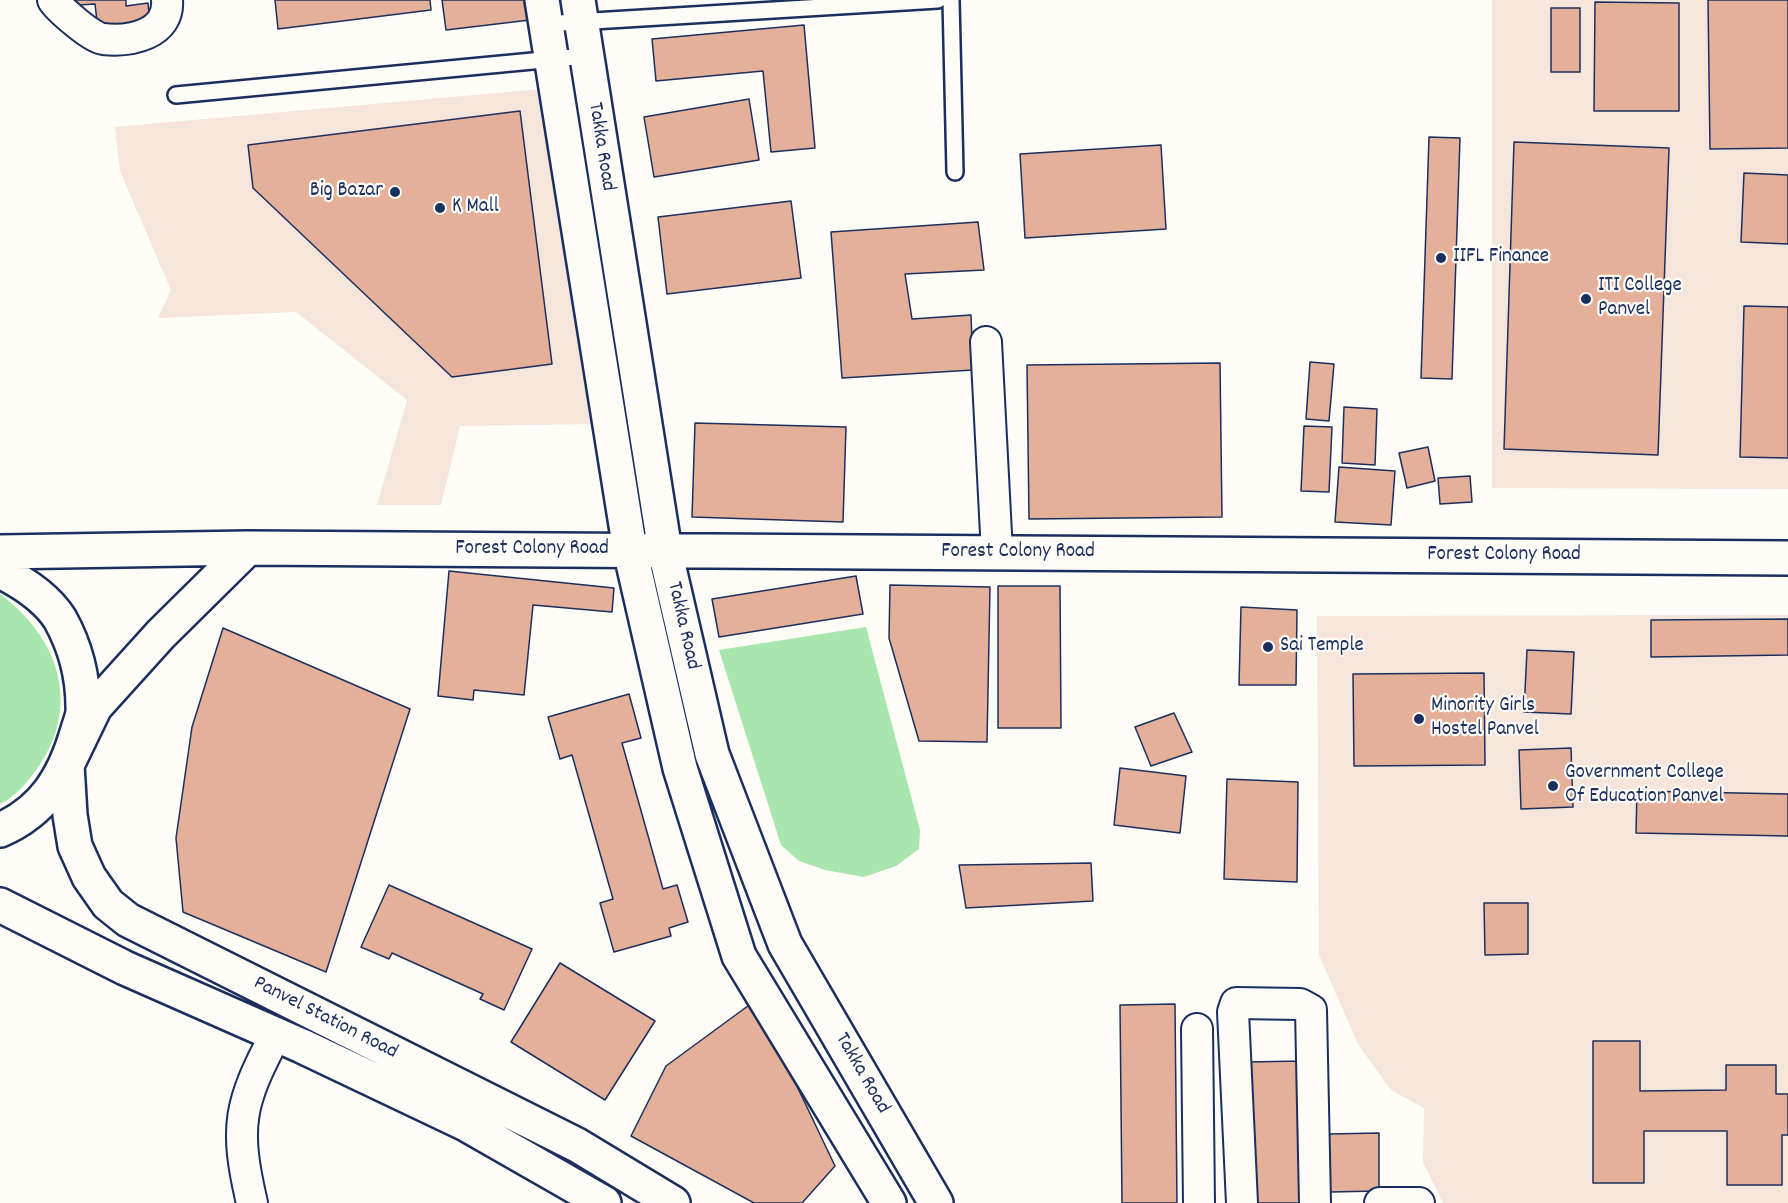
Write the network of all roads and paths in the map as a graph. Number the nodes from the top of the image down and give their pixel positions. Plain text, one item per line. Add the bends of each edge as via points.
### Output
1 (53, 0) edge
2 (167, 0) edge
3 (938, 0) edge
4 (951, 0) edge
5 (579, 11) edge
6 (543, 12) edge
7 (585, 56) junction
8 (549, 60) junction
9 (176, 95) dead end
10 (955, 172) dead end
11 (986, 342) dead end
12 (248, 548) junction
13 (630, 550) junction
14 (665, 551) junction
15 (0, 552) edge
16 (997, 553) junction
17 (1788, 558) edge
18 (0, 571) edge
19 (67, 765) junction
20 (0, 830) edge
21 (0, 905) edge
22 (1197, 1029) dead end
23 (276, 1034) junction
24 (252, 1203) edge
25 (604, 1203) edge
26 (673, 1203) edge
27 (889, 1203) edge
28 (936, 1203) edge
29 (1199, 1203) edge
30 (1242, 1203) edge
31 (1315, 1203) edge
32 (1380, 1203) edge
33 (1419, 1203) edge

1 - 2 street via 101,40 144,35 159,28 168,11
3 - 5 lane
4 - 10 lane
5 - 6 lane
5 - 7 street, Takka Road
6 - 8 street, Takka Road
7 - 8 lane
7 - 14 street, Takka Road
8 - 9 lane
8 - 13 street, Takka Road
11 - 16 street
12 - 13 street, Forest Colony Road
12 - 15 street, Forest Colony Road
12 - 19 street via 161,634 95,707
13 - 14 street, Forest Colony Road
13 - 27 street, Takka Road via 680,768 739,956
14 - 16 street, Forest Colony Road
14 - 28 street, Takka Road via 712,754 785,944
16 - 17 street, Forest Colony Road
18 - 19 street via 25,584 59,618 79,662 84,710
19 - 20 street via 49,794 15,823
19 - 26 street, Panvel Station Road via 75,846 89,878 108,904 128,920 577,1145
21 - 23 street, Panvel Station Road via 125,968
22 - 29 street
23 - 24 street via 249,1090 242,1120 243,1163
23 - 25 street, Panvel Station Road via 464,1123
30 - 31 street via 1233,1012 1236,1003 1300,1004 1311,1010
32 - 33 street

